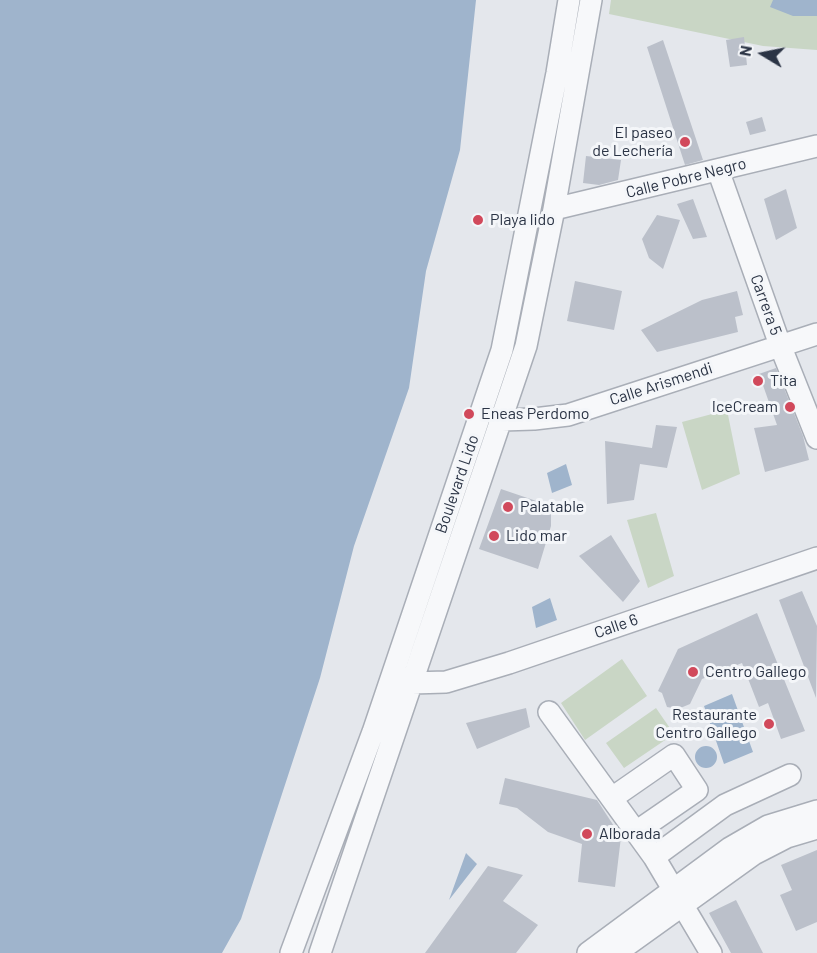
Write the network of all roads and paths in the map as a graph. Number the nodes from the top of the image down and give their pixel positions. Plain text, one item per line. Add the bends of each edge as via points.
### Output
1 (569, 0) edge
2 (591, 0) edge
3 (817, 146) edge
4 (718, 170) junction
5 (554, 209) junction
6 (817, 333) edge
7 (780, 345) junction
8 (502, 420) junction
9 (817, 438) edge
10 (817, 558) edge
11 (412, 683) junction
12 (549, 712) dead end
13 (790, 775) dead end
14 (612, 798) junction
15 (817, 811) edge
16 (817, 828) edge
17 (636, 832) junction
18 (654, 857) junction
19 (678, 896) junction
20 (291, 953) edge
21 (320, 953) edge
22 (588, 953) edge
23 (616, 953) edge
24 (711, 953) edge

1 - 20 street, Boulevard Lido via 502,350 373,732
2 - 5 street, Boulevard Lido
3 - 4 street, Calle Pobre Negro
4 - 5 street, Calle Pobre Negro
4 - 7 street, Carrera 5
5 - 8 street, Boulevard Lido via 526,346
6 - 7 street, Calle Arismendi
7 - 8 street, Calle Arismendi via 568,416
7 - 9 street, Carrera 5
8 - 11 street, Boulevard Lido
10 - 11 street, Calle 6 via 457,679
11 - 21 street, Boulevard Lido
12 - 14 street
13 - 18 street via 725,805
14 - 17 street
14 - 17 street via 674,755 697,789
15 - 19 street via 768,826 730,848
16 - 19 street via 788,837
17 - 18 street
18 - 19 street
19 - 22 street
19 - 23 street
19 - 24 street

